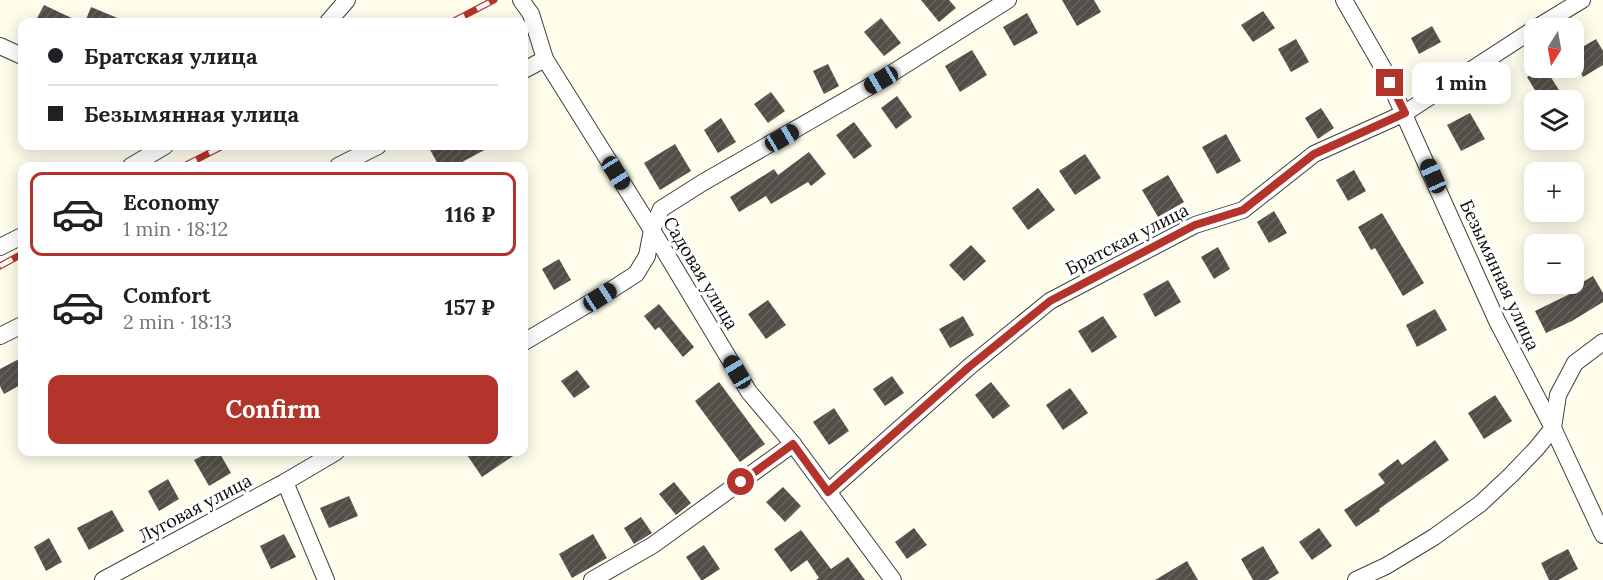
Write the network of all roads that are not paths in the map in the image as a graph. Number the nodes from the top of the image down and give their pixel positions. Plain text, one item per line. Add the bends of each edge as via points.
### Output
1 (347, 0) edge
2 (521, 0) edge
3 (1008, 0) edge
4 (1344, 0) edge
5 (1582, 0) edge
6 (331, 18) edge
7 (1553, 18) edge
8 (1524, 36) edge
9 (0, 46) edge
10 (18, 54) edge
11 (545, 59) junction
12 (528, 68) edge
13 (1405, 113) junction
14 (158, 150) edge
15 (370, 150) edge
16 (138, 162) edge
17 (346, 162) edge
18 (652, 230) junction
19 (18, 238) edge
20 (0, 247) edge
21 (18, 327) edge
22 (0, 336) edge
23 (528, 340) edge
24 (1603, 342) edge
25 (1553, 428) junction
26 (793, 444) junction
27 (329, 456) edge
28 (285, 482) junction
29 (828, 492) junction
30 (1603, 535) edge
31 (103, 580) edge
32 (326, 580) edge
33 (592, 580) edge
34 (893, 580) edge
35 (1356, 580) edge

1 - 6 street
2 - 11 street, Садовая улица via 531,14
3 - 18 street via 881,80 660,209
4 - 13 street, Безымянная улица
5 - 7 street, Братская улица
8 - 13 street, Братская улица
9 - 10 street
11 - 12 street
11 - 18 street, Садовая улица
13 - 25 street, Безымянная улица via 1497,321
13 - 29 street, Братская улица via 1314,154 1243,210 1195,225 1050,301
14 - 16 street
15 - 17 street
18 - 23 street via 647,256 636,274
18 - 26 street, Садовая улица via 749,393
19 - 20 street
21 - 22 street
24 - 25 street via 1575,363 1558,395
25 - 30 street, Безымянная улица
25 - 35 street via 1480,504 1434,537
26 - 29 street, Садовая улица
26 - 33 street via 653,545
27 - 28 street, Луговая улица
28 - 31 street, Луговая улица
28 - 32 street
29 - 34 street, Садовая улица

